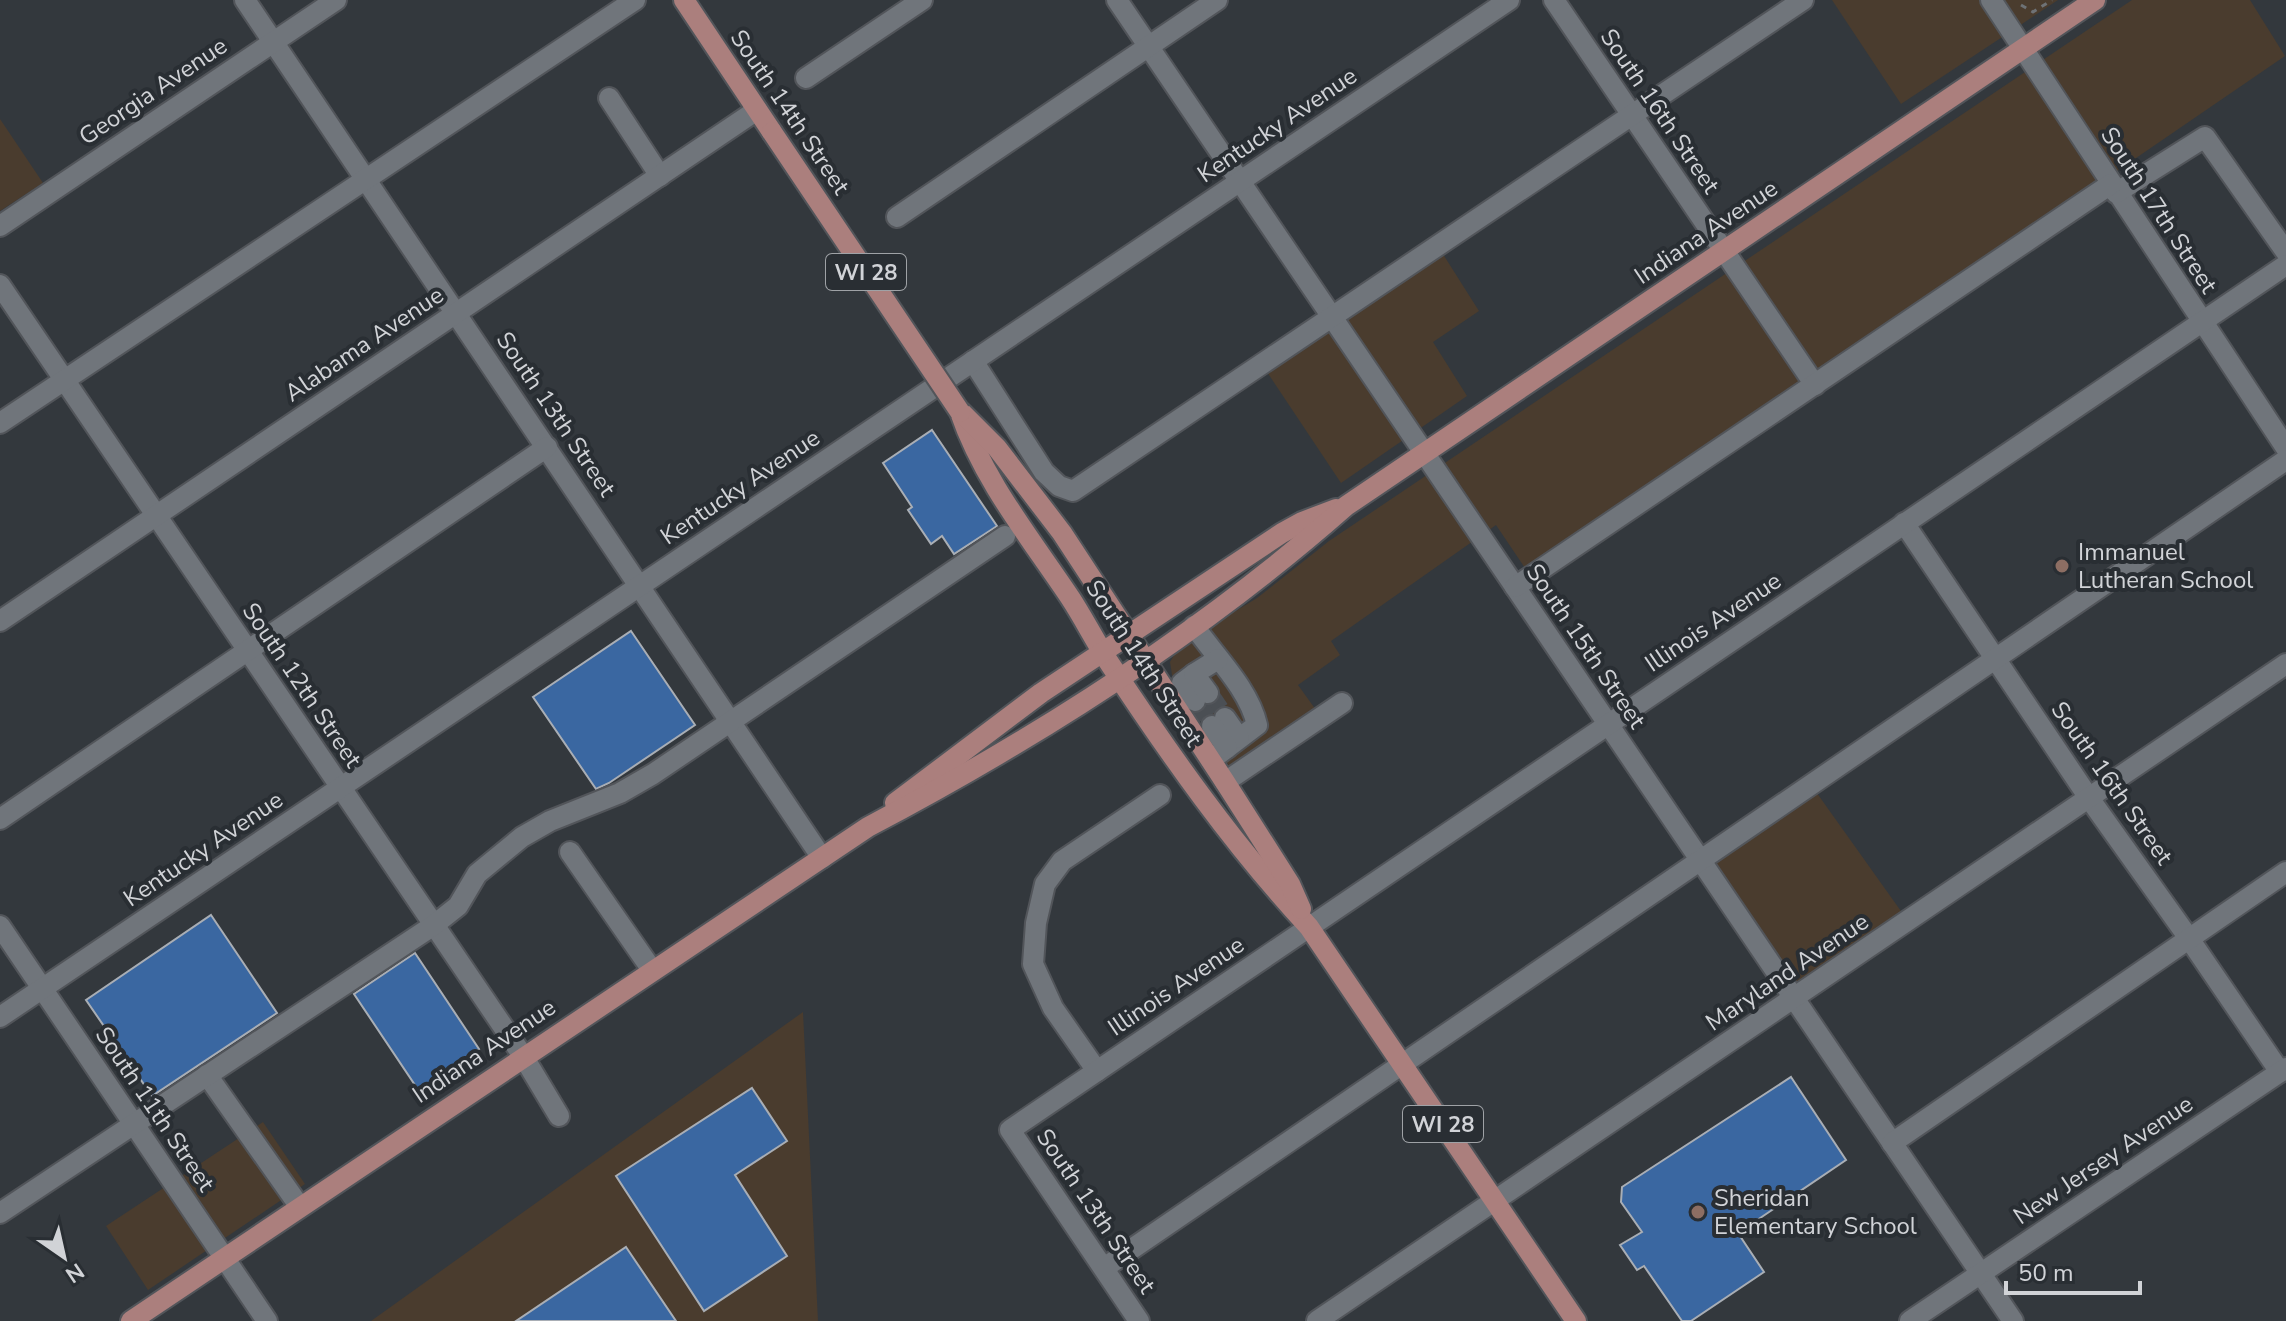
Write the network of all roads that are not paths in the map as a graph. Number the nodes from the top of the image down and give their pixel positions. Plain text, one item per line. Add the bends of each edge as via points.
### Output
1 (245, 0) edge
2 (336, 0) edge
3 (635, 0) edge
4 (684, 0) edge
5 (922, 0) edge
6 (1117, 0) edge
7 (1217, 0) edge
8 (1509, 0) edge
9 (1554, 0) edge
10 (1803, 0) edge
11 (1991, 0) edge
12 (2095, 0) edge
13 (273, 42) junction
14 (1148, 46) junction
15 (2023, 48) junction
16 (806, 78) dead end
17 (609, 98) dead end
18 (757, 110) junction
19 (1633, 117) junction
20 (660, 176) junction
21 (366, 178) junction
22 (1240, 181) junction
23 (2113, 188) junction
24 (897, 217) dead end
25 (0, 226) edge
26 (1724, 251) junction
27 (2286, 252) edge
28 (2286, 265) edge
29 (0, 285) edge
30 (456, 313) junction
31 (1331, 316) junction
32 (2201, 321) junction
33 (973, 361) junction
34 (65, 380) junction
35 (1815, 385) junction
36 (960, 412) junction
37 (0, 423) edge
38 (547, 447) junction
39 (2286, 448) edge
40 (1425, 454) junction
41 (2286, 460) edge
42 (1346, 506) junction
43 (156, 516) junction
44 (1904, 523) junction
45 (1005, 536) dead end
46 (641, 585) junction
47 (1515, 587) junction
48 (0, 621) edge
49 (1194, 626) junction
50 (1128, 635) junction
51 (248, 651) junction
52 (1102, 651) junction
53 (1994, 658) junction
54 (1218, 659) junction
55 (1146, 660) junction
56 (2286, 664) edge
57 (1120, 678) junction
58 (1201, 697) dead end
59 (1342, 703) dead end
60 (731, 722) junction
61 (1219, 722) tunnel mouth
62 (1608, 725) junction
63 (1226, 749) junction
64 (1225, 782) junction
65 (340, 787) junction
66 (1160, 795) dead end
67 (2089, 798) junction
68 (0, 819) edge
69 (868, 827) junction
70 (570, 852) dead end
71 (822, 858) junction
72 (1701, 862) junction
73 (2286, 872) edge
74 (434, 925) junction
75 (0, 926) edge
76 (1309, 927) junction
77 (2188, 937) junction
78 (652, 970) junction
79 (43, 988) junction
80 (1794, 998) junction
81 (0, 1017) edge
82 (523, 1056) junction
83 (1402, 1064) junction
84 (2283, 1070) edge
85 (1097, 1071) junction
86 (207, 1075) junction
87 (559, 1116) dead end
88 (132, 1124) junction
89 (1010, 1130) joint
90 (1892, 1143) junction
91 (1495, 1201) junction
92 (300, 1207) junction
93 (0, 1213) edge
94 (225, 1258) junction
95 (1104, 1268) junction
96 (1981, 1274) junction
97 (131, 1321) edge
98 (267, 1321) edge
99 (1139, 1321) edge
100 (1317, 1321) edge
101 (1576, 1321) edge
102 (1910, 1321) edge
103 (2013, 1321) edge

1 - 13 street, South 13th Street
2 - 13 street, Georgia Avenue
3 - 21 street
4 - 18 main road, South 14th Street / WI 28
5 - 16 street
6 - 14 street, South 15th Street
7 - 14 street
8 - 22 street, Kentucky Avenue
9 - 19 street, South 16th Street
10 - 19 street
11 - 15 street, South 17th Street
12 - 15 main road, Indiana Avenue
13 - 21 street, South 13th Street
13 - 25 street, Georgia Avenue
14 - 22 street, South 15th Street
14 - 24 street
15 - 23 street, South 17th Street
15 - 26 main road, Indiana Avenue
17 - 20 street
18 - 20 street, Alabama Avenue
18 - 36 main road, South 14th Street / WI 28, bridge
19 - 26 street, South 16th Street
19 - 31 street
20 - 30 street, Alabama Avenue
21 - 30 street, South 13th Street
21 - 34 street
22 - 31 street, South 15th Street
22 - 33 street, Kentucky Avenue
23 - 27 street via 2205,137
23 - 32 street, South 17th Street
23 - 35 street
26 - 35 street, South 16th Street
26 - 40 main road, Indiana Avenue
28 - 32 street, Illinois Avenue
29 - 34 street, South 12th Street
30 - 38 street, South 13th Street
30 - 43 street, Alabama Avenue
31 - 33 street via 1073,491 1044,472
31 - 40 street, South 15th Street
32 - 39 street, South 17th Street
32 - 44 street, Illinois Avenue
33 - 46 street, Kentucky Avenue
34 - 37 street
34 - 43 street, South 12th Street
35 - 47 street
36 - 50 main road, South 14th Street / WI 28 via 997,448 1062,533
36 - 52 main road, South 14th Street / WI 28 via 980,462
38 - 46 street, South 13th Street
38 - 51 street
40 - 42 main road, Indiana Avenue
40 - 47 street, South 15th Street
41 - 53 street
42 - 49 main road, Indiana Avenue
42 - 50 main road, Indiana Avenue via 1282,533
43 - 48 street, Alabama Avenue
43 - 51 street, South 12th Street
44 - 53 street, South 16th Street
44 - 62 street, Illinois Avenue
45 - 60 street
46 - 60 street, South 13th Street
46 - 65 street, Kentucky Avenue
47 - 62 street, South 15th Street
49 - 54 street
49 - 55 main road, Indiana Avenue
50 - 52 main road, Indiana Avenue
50 - 55 main road, South 14th Street / WI 28
51 - 65 street, South 12th Street
51 - 68 street
52 - 57 main road, South 14th Street / WI 28
52 - 69 main road, Indiana Avenue via 965,748
53 - 67 street, South 16th Street
53 - 72 street
54 - 58 street via 1194,674
54 - 63 street via 1257,725
55 - 57 main road, Indiana Avenue
55 - 63 main road, South 14th Street / WI 28
56 - 67 street, Maryland Avenue
57 - 69 main road, Indiana Avenue via 974,769
57 - 76 main road, South 14th Street / WI 28 via 1243,851
59 - 64 street
60 - 71 street, South 13th Street
60 - 74 street via 620,793 522,837 477,874 458,906
61 - 63 street
62 - 72 street, South 15th Street
62 - 76 street, Illinois Avenue
63 - 64 main road, South 14th Street / WI 28
64 - 76 main road, South 14th Street / WI 28 via 1290,884
65 - 74 street, South 12th Street
65 - 79 street, Kentucky Avenue
66 - 85 street via 1062,861 1045,884 1036,923 1033,964 1053,1008
67 - 77 street, South 16th Street
67 - 80 street, Maryland Avenue
69 - 71 main road, Indiana Avenue
70 - 78 street
71 - 78 main road, Indiana Avenue
72 - 80 street, South 15th Street
72 - 83 street
73 - 77 street
74 - 82 street, South 12th Street
74 - 86 street
75 - 79 street, South 11th Street
76 - 83 main road, South 14th Street / WI 28
76 - 85 street, Illinois Avenue
77 - 84 street, South 16th Street
77 - 90 street
78 - 82 main road, Indiana Avenue
79 - 81 street, Kentucky Avenue
79 - 88 street, South 11th Street
80 - 90 street, South 15th Street
80 - 91 street, Maryland Avenue
82 - 87 street, South 12th Street
82 - 92 main road, Indiana Avenue
83 - 91 main road, South 14th Street / WI 28
83 - 95 street
84 - 96 street, New Jersey Avenue
85 - 89 street, Illinois Avenue
86 - 88 street
86 - 92 street
88 - 93 street
88 - 94 street, South 11th Street
89 - 95 street, South 13th Street
90 - 96 street, South 15th Street
91 - 100 street, Maryland Avenue
91 - 101 main road, South 14th Street / WI 28
92 - 94 main road, Indiana Avenue
94 - 97 main road, Indiana Avenue
94 - 98 street, South 11th Street
95 - 99 street, South 13th Street
96 - 102 street, New Jersey Avenue
96 - 103 street, South 15th Street

